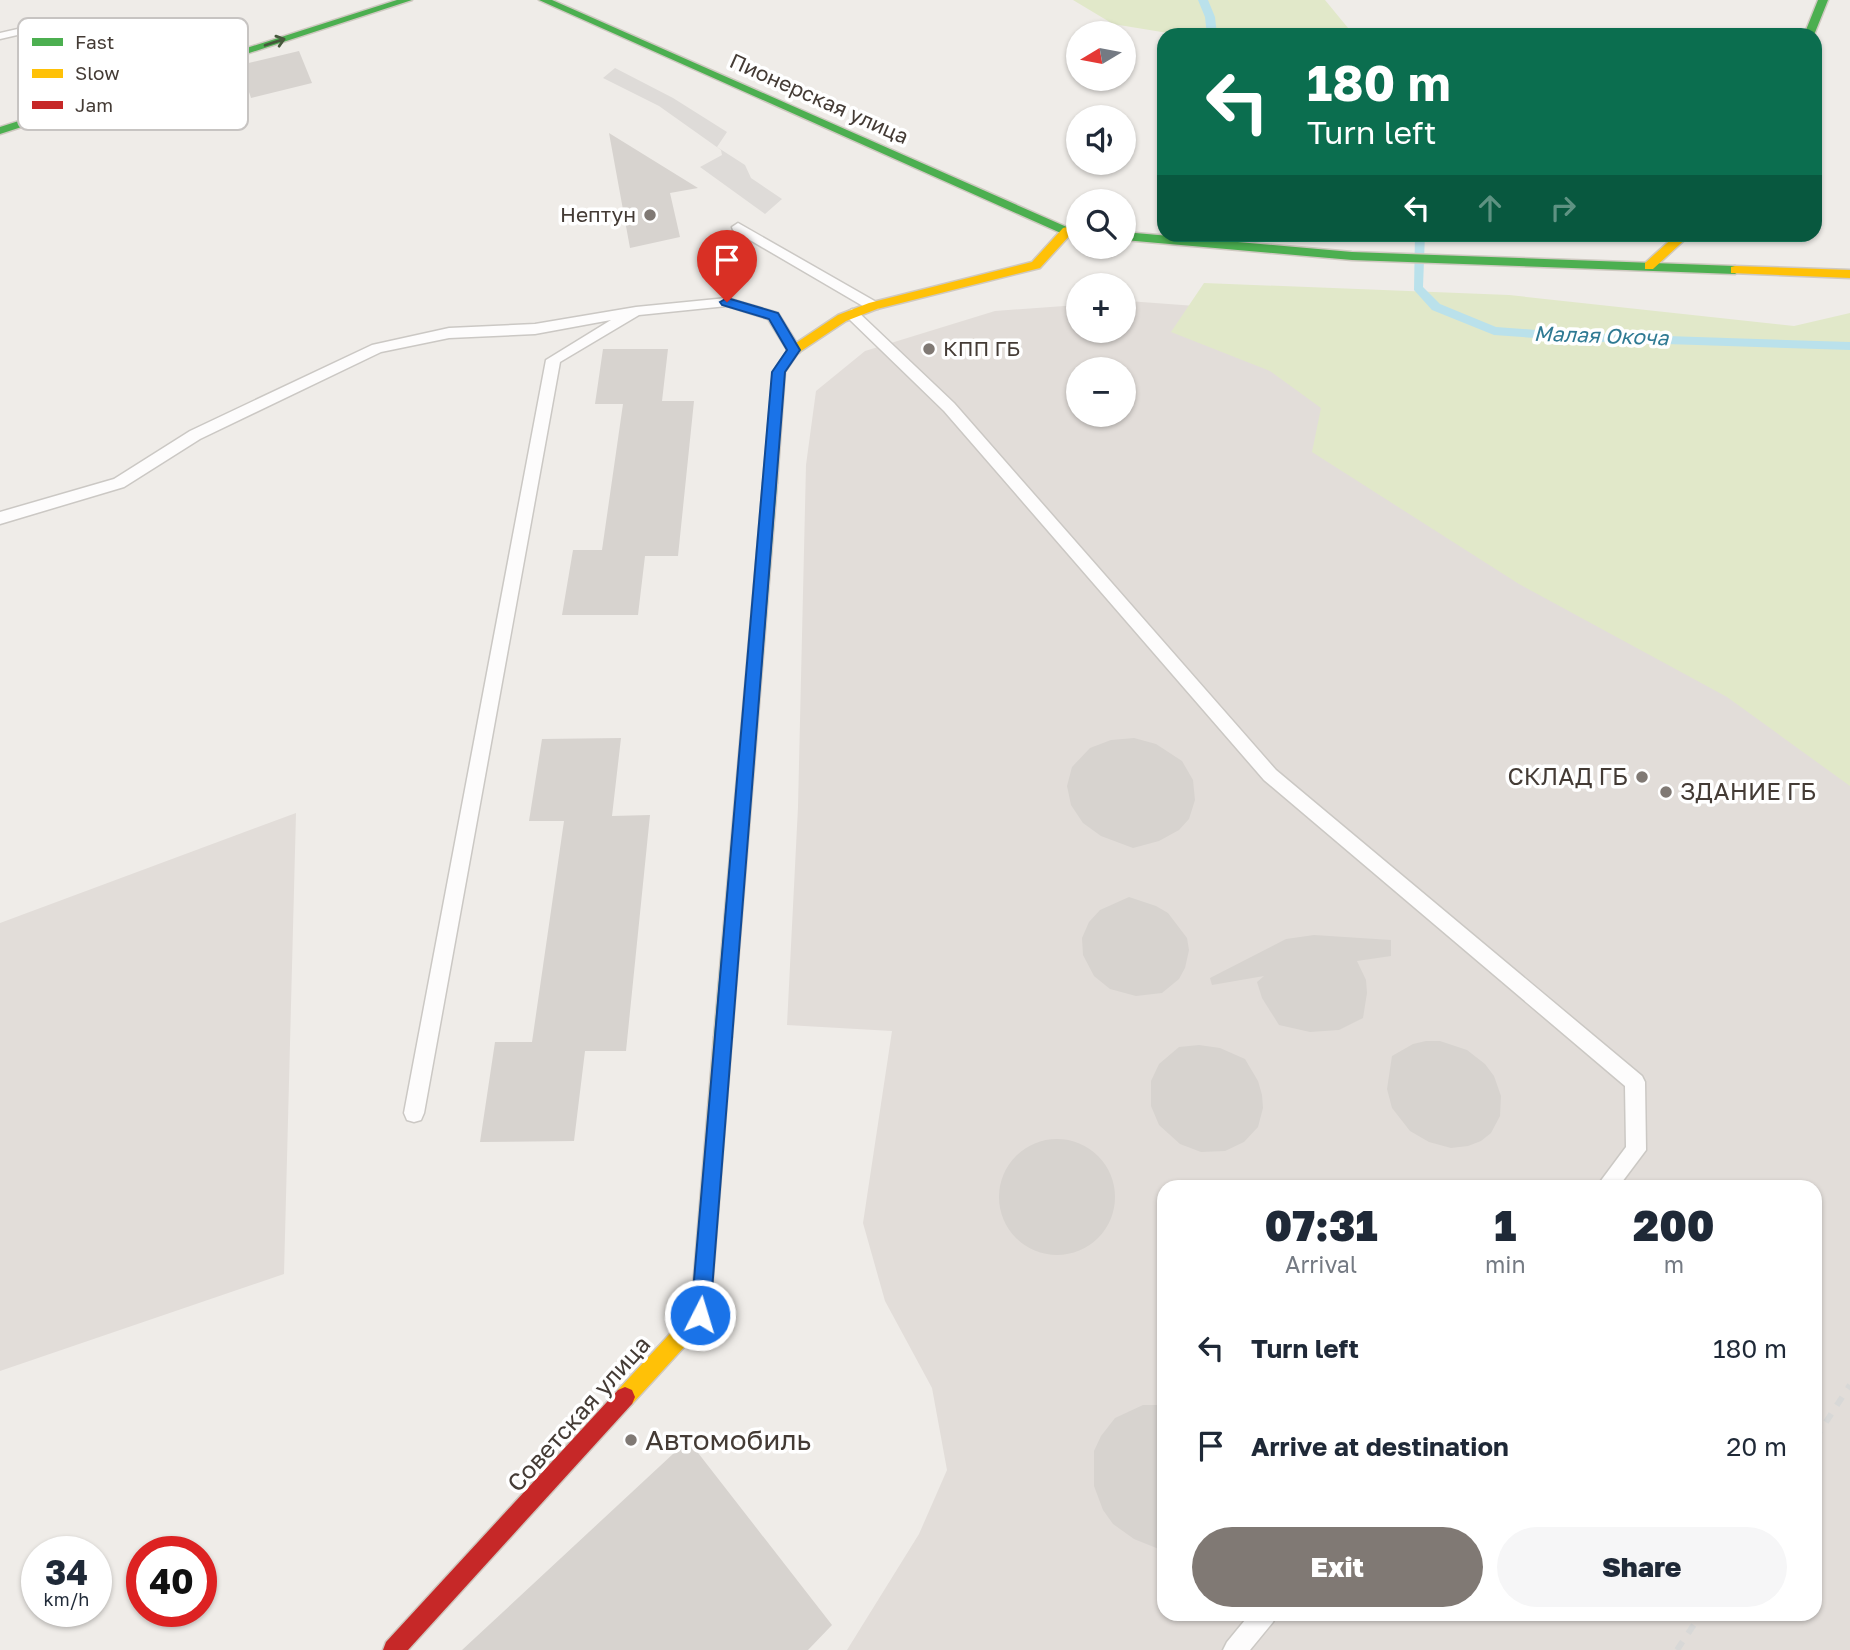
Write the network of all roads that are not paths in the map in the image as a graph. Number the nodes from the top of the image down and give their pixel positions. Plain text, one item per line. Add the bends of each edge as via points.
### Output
1 (407, 0) edge
2 (544, 0) edge
3 (1823, 0) edge
4 (1812, 28) edge
5 (18, 32) edge
6 (0, 36) edge
7 (248, 51) edge
8 (18, 125) edge
9 (0, 131) edge
10 (738, 227) dead end
11 (1066, 229) edge
12 (1136, 237) edge
13 (1066, 238) edge
14 (1157, 239) edge
15 (1192, 242) edge
16 (1676, 242) edge
17 (1649, 266) junction
18 (1850, 274) edge
19 (873, 306) junction
20 (636, 310) junction
21 (852, 314) junction
22 (794, 350) junction
23 (0, 517) edge
24 (414, 1113) dead end
25 (1612, 1180) edge
26 (1259, 1621) edge
27 (394, 1650) edge
28 (1235, 1650) edge

7 -> 1 street
2 - 11 street, Пионерская улица
3 - 4 street
5 - 6 lane
9 -> 8 street
10 - 19 lane
12 - 14 street
13 - 19 street, Советская улица via 1036,265
15 - 17 street via 1352,256
16 - 17 street
17 - 18 street
19 - 21 street, Советская улица
20 - 22 lane via 727,302 774,316
20 - 23 lane via 535,329 449,333 377,348 195,435 119,483
20 - 24 lane via 553,360
21 - 22 street, Советская улица
21 - 25 lane via 948,407 1270,775 1635,1082 1636,1150
22 - 27 street, Советская улица via 779,372 700,1315
26 - 28 lane

